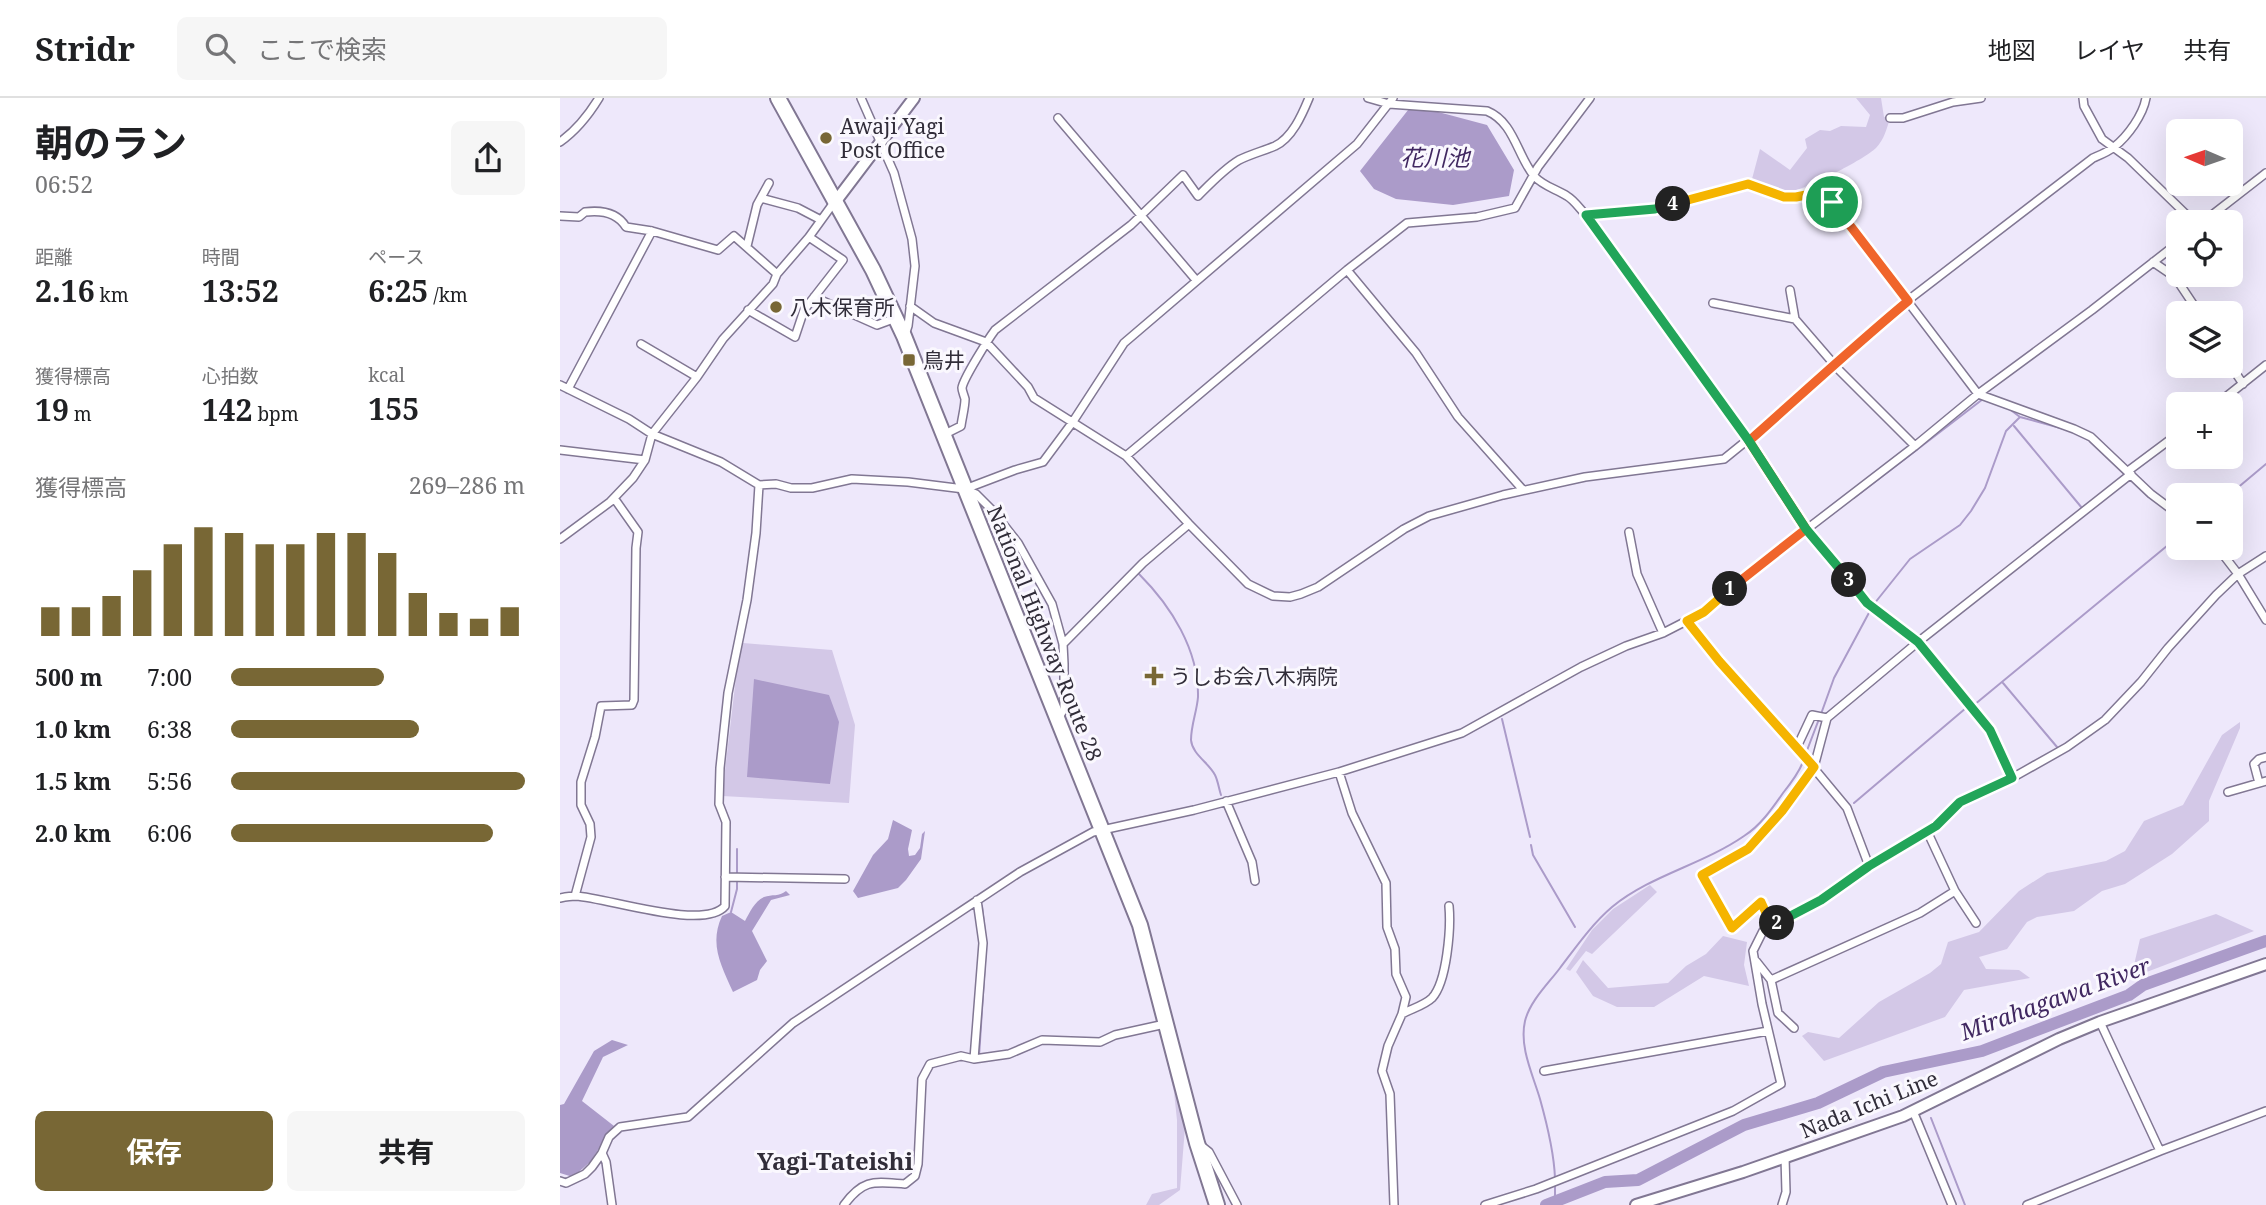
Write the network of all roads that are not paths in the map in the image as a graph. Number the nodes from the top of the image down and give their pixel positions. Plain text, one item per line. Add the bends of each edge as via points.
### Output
1 (599, 98) edge
2 (778, 98) edge
3 (861, 98) edge
4 (914, 98) edge
5 (1309, 98) edge
6 (1368, 98) edge
7 (1590, 98) edge
8 (1981, 98) edge
9 (2083, 98) edge
10 (2146, 98) edge
11 (1391, 101) edge
12 (1058, 118) dead end
13 (1890, 118) dead end
14 (560, 141) edge
15 (880, 143) junction
16 (2113, 149) junction
17 (2266, 173) edge
18 (1533, 175) junction
19 (769, 183) dead end
20 (761, 198) junction
21 (836, 201) junction
22 (2182, 210) edge
23 (2218, 210) edge
24 (1586, 215) junction
25 (560, 216) edge
26 (1142, 216) junction
27 (821, 220) junction
28 (652, 231) junction
29 (809, 237) junction
30 (747, 246) junction
31 (2166, 252) edge
32 (2153, 262) junction
33 (1347, 270) junction
34 (777, 274) junction
35 (1196, 280) junction
36 (1790, 290) dead end
37 (814, 297) junction
38 (1908, 301) junction
39 (2191, 301) edge
40 (1713, 303) dead end
41 (910, 306) junction
42 (748, 310) junction
43 (896, 318) junction
44 (1795, 318) junction
45 (904, 336) junction
46 (986, 342) junction
47 (640, 344) dead end
48 (1833, 364) junction
49 (2266, 365) edge
50 (698, 377) junction
51 (2239, 378) edge
52 (2243, 384) junction
53 (564, 387) edge
54 (2233, 392) edge
55 (1978, 394) junction
56 (1072, 423) junction
57 (652, 434) junction
58 (943, 435) junction
59 (1749, 441) junction
60 (2166, 443) edge
61 (1915, 446) junction
62 (560, 450) edge
63 (1126, 456) junction
64 (645, 460) junction
65 (2129, 473) junction
66 (759, 485) junction
67 (964, 489) junction
68 (1523, 490) junction
69 (614, 498) junction
70 (2166, 504) edge
71 (1189, 524) junction
72 (1806, 529) junction
73 (1629, 532) dead end
74 (560, 539) edge
75 (2266, 556) edge
76 (2227, 560) edge
77 (2238, 574) junction
78 (2266, 620) edge
79 (1687, 621) junction
80 (1663, 633) junction
81 (1918, 642) junction
82 (1062, 644) junction
83 (1827, 718) junction
84 (1058, 719) junction
85 (1798, 748) junction
86 (2266, 757) edge
87 (1813, 766) junction
88 (1339, 772) junction
89 (2012, 778) junction
90 (2262, 782) edge
91 (2228, 792) dead end
92 (1226, 801) junction
93 (1103, 831) junction
94 (1927, 831) junction
95 (1869, 866) junction
96 (725, 877) junction
97 (845, 879) dead end
98 (1255, 881) dead end
99 (1955, 891) junction
100 (575, 896) junction
101 (560, 898) edge
102 (977, 900) junction
103 (1449, 906) dead end
104 (1976, 923) dead end
105 (1772, 926) junction
106 (1754, 958) junction
107 (2266, 964) edge
108 (1771, 979) junction
109 (1402, 1014) junction
110 (2100, 1022) junction
111 (1165, 1024) junction
112 (1794, 1028) dead end
113 (1768, 1031) junction
114 (974, 1059) junction
115 (1544, 1071) dead end
116 (1913, 1111) junction
117 (2266, 1111) edge
118 (1197, 1143) junction
119 (2160, 1151) junction
120 (602, 1153) junction
121 (1785, 1157) junction
122 (560, 1181) edge
123 (612, 1205) edge
124 (844, 1205) edge
125 (1217, 1205) edge
126 (1237, 1205) edge
127 (1394, 1205) edge
128 (1485, 1205) edge
129 (1636, 1205) edge
130 (1782, 1205) edge
131 (1952, 1205) edge
132 (2027, 1205) edge

1 - 14 street via 588,117
2 - 21 highway, National Highway Route 28
3 - 15 street
4 - 15 main road
5 - 26 street via 1279,145 1234,164 1198,196 1183,175
6 - 11 street
7 - 18 street
8 - 13 street
9 - 16 street via 2102,139
10 - 16 street via 2133,126
11 - 18 street via 1498,115
11 - 35 street via 1357,144
12 - 26 street
15 - 21 main road
15 - 41 street via 894,173 912,239 915,266
16 - 22 street
16 - 38 street via 2093,158
17 - 23 street
18 - 24 street via 1570,197
18 - 33 street via 1515,208 1477,217 1406,223
19 - 20 street
20 - 27 street
20 - 30 street
21 - 27 street
21 - 43 highway, National Highway Route 28
24 - 38 street via 1655,209 1748,184 1784,197 1826,194
24 - 59 street
25 - 28 street via 579,217 602,210 622,219 626,227
26 - 35 street
26 - 46 street
27 - 29 street
28 - 30 street via 718,250 734,236
28 - 53 street
29 - 34 street
29 - 37 street via 843,260
30 - 34 street
31 - 32 street
32 - 39 street via 2175,277
32 - 55 street
33 - 63 street
33 - 68 street via 1416,353 1458,417
34 - 42 street
35 - 56 street via 1124,343
36 - 44 street
37 - 42 street via 795,337
37 - 43 street via 877,325
38 - 48 street
38 - 55 street
40 - 44 street
41 - 45 street
41 - 46 street via 934,323
42 - 50 street
43 - 45 highway, National Highway Route 28
44 - 48 street
45 - 58 highway, National Highway Route 28
46 - 56 street via 1034,398
46 - 58 street via 962,387 961,426
47 - 50 street
48 - 59 street
48 - 61 street
49 - 52 street
50 - 57 street
51 - 52 street
52 - 54 street
53 - 57 street
55 - 61 street
55 - 65 street via 2091,437
56 - 63 street
56 - 67 street via 1043,462
57 - 64 street
57 - 66 street via 721,462
58 - 67 highway, National Highway Route 28
59 - 68 street via 1724,459 1600,474
59 - 72 street
60 - 65 street
61 - 72 street
62 - 64 street
63 - 71 street
64 - 69 street
65 - 70 street
65 - 81 street
66 - 67 street via 812,488 852,479
66 - 96 street via 747,600 728,693 720,768 719,804 726,822
67 - 82 street via 993,511 1018,543 1052,604
67 - 84 highway, National Highway Route 28
68 - 71 street via 1429,516 1318,587 1290,597 1273,596 1248,584
69 - 74 street
69 - 100 street via 638,532 634,700 632,705 601,706 598,711 581,782 580,804 591,837
71 - 82 street
72 - 79 street
72 - 81 street via 1867,603
73 - 80 street via 1637,574
75 - 77 street
76 - 77 street
77 - 78 street
77 - 89 street via 2105,720
79 - 80 street
79 - 85 street
80 - 88 street via 1581,667 1462,733
81 - 83 street
81 - 89 street via 1990,730
82 - 84 street via 1064,709
83 - 85 street via 1812,715
83 - 87 street
84 - 93 highway, National Highway Route 28
85 - 87 street
86 - 90 street via 2254,764
87 - 95 street via 1847,808
87 - 105 street via 1748,849 1702,875 1732,928 1761,902
88 - 92 street
88 - 109 street via 1352,813 1385,883 1387,927 1395,949 1396,974 1406,997
89 - 94 street via 1960,802
90 - 91 street
92 - 93 street
92 - 98 street via 1252,862
93 - 102 street via 1063,848
93 - 111 highway, National Highway Route 28 via 1140,925
94 - 95 street
94 - 99 street
95 - 105 street via 1821,900
96 - 97 street
96 - 100 street via 725,906 703,915
99 - 104 street
99 - 108 street via 1920,913
100 - 101 street
102 - 114 street via 983,943
102 - 120 street via 793,1023 688,1118 620,1127
103 - 109 street via 1444,973 1432,998
105 - 106 street via 1763,931
106 - 108 street
106 - 113 street
107 - 110 main road, Nada Ichi Line
108 - 112 street via 1778,1013
109 - 127 street via 1382,1071 1390,1094
110 - 116 main road, Nada Ichi Line
110 - 119 street
111 - 114 street via 1100,1042 1042,1040 1009,1054
111 - 118 highway, National Highway Route 28
113 - 115 street
113 - 128 street via 1781,1084 1733,1111
114 - 124 street via 939,1060 926,1070 915,1177 905,1184 868,1183 853,1192
116 - 121 main road, Nada Ichi Line
116 - 131 street
117 - 119 street
118 - 125 highway, National Highway Route 28
118 - 126 street via 1209,1152
119 - 132 street
120 - 122 street via 585,1174 566,1183
120 - 123 street
121 - 129 main road, Nada Ichi Line
121 - 130 street

